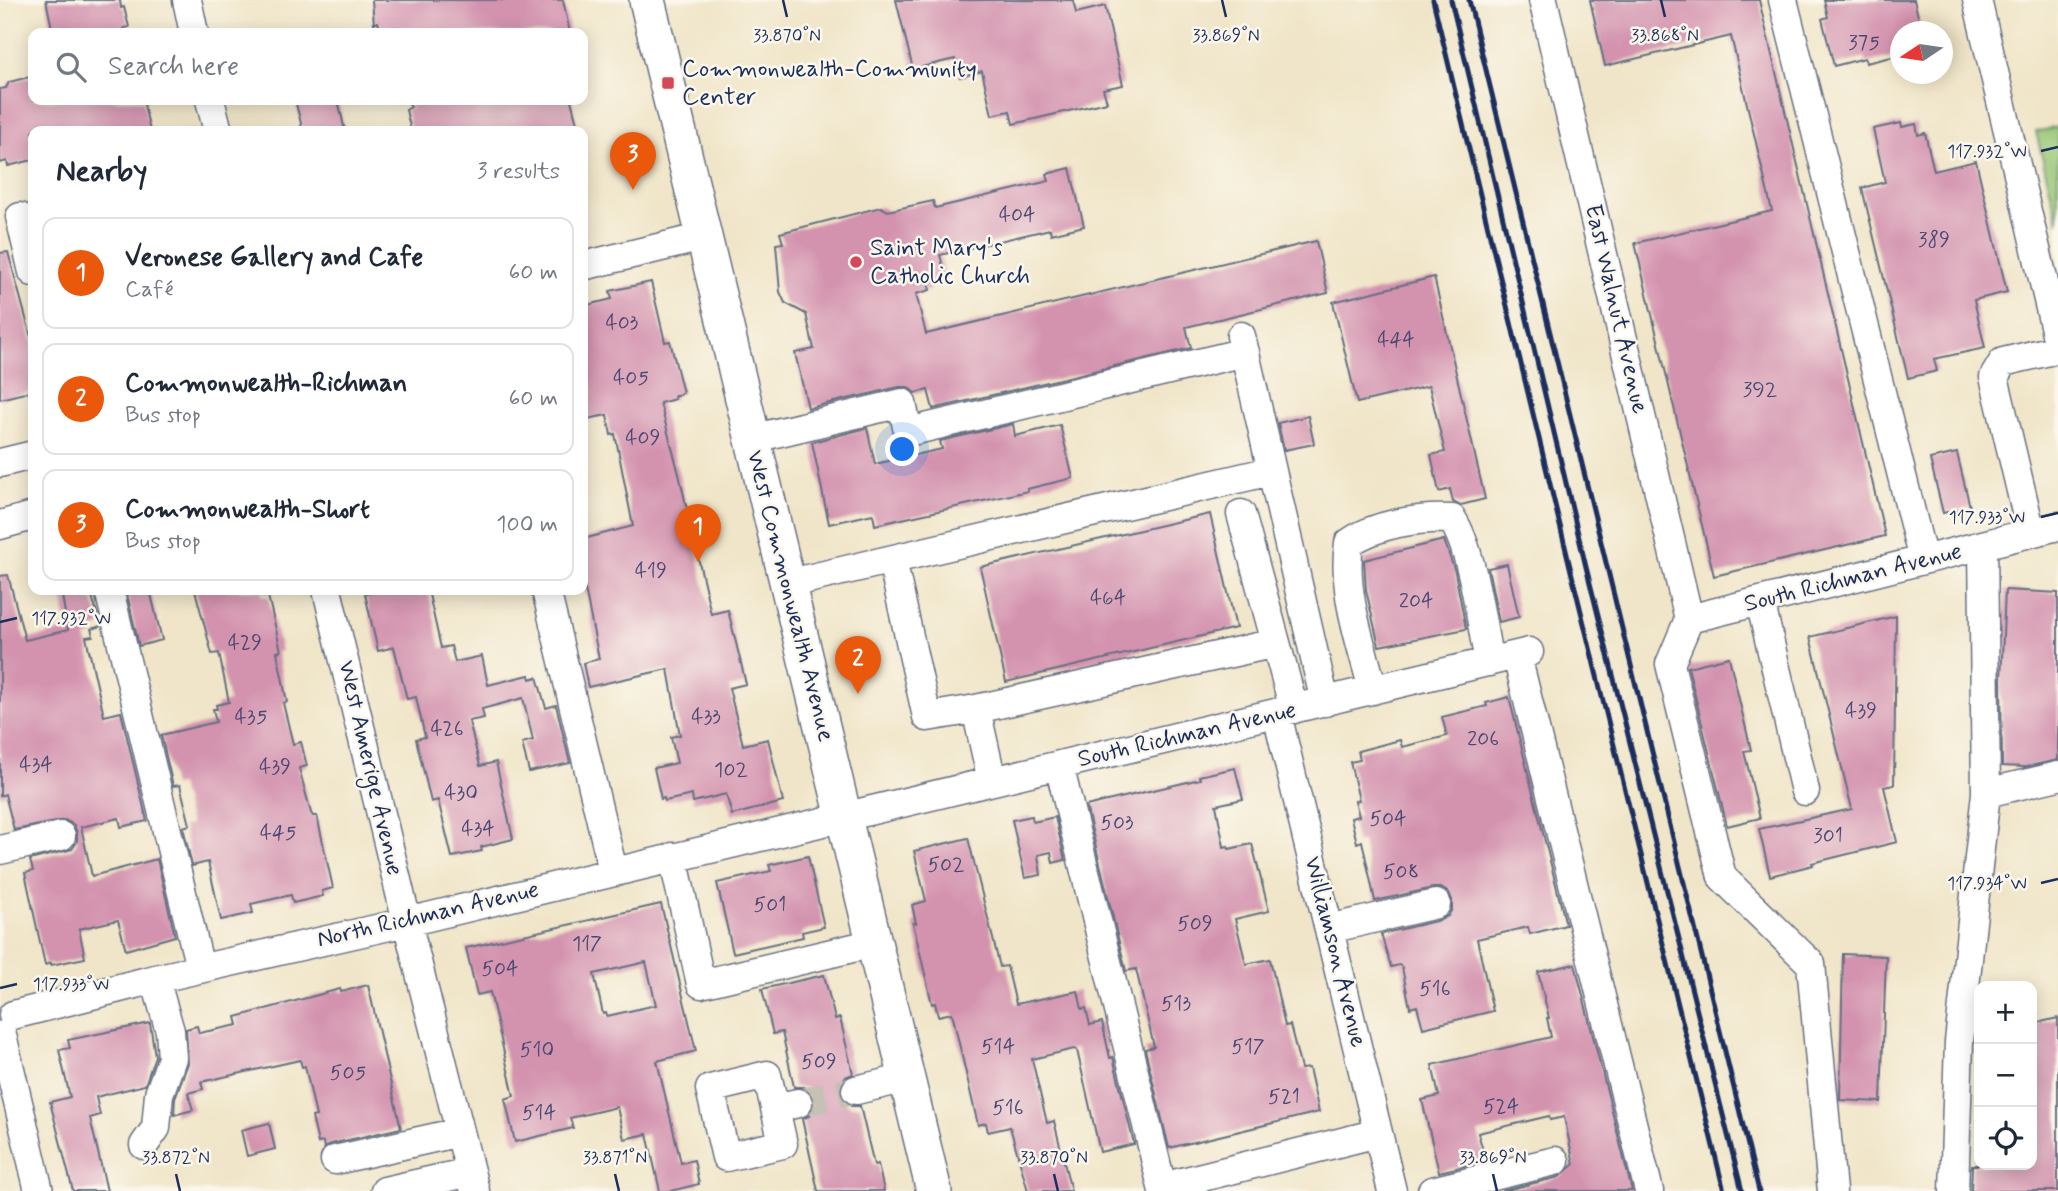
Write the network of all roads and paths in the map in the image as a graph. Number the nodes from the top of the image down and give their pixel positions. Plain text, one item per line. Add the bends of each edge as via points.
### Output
1 (187, 0) edge
2 (647, 0) edge
3 (1543, 0) edge
4 (1783, 0) edge
5 (1977, 0) edge
6 (193, 28) edge
7 (211, 105) edge
8 (217, 126) edge
9 (18, 218) edge
10 (703, 237) junction
11 (28, 254) edge
12 (588, 265) edge
13 (2058, 342) edge
14 (2058, 349) edge
15 (751, 439) junction
16 (28, 456) edge
17 (0, 463) edge
18 (1271, 471) junction
19 (1241, 514) dead end
20 (28, 517) edge
21 (0, 525) edge
22 (2058, 526) edge
23 (2031, 533) junction
24 (1983, 545) junction
25 (892, 560) junction
26 (1923, 560) junction
27 (786, 584) junction
28 (110, 595) edge
29 (328, 595) edge
30 (547, 595) edge
31 (1760, 601) junction
32 (1689, 619) junction
33 (1276, 643) junction
34 (1489, 662) junction
35 (1373, 690) junction
36 (1325, 702) junction
37 (976, 709) junction
38 (1286, 711) junction
39 (1059, 765) junction
40 (2058, 776) edge
41 (992, 781) junction
42 (1805, 791) dead end
43 (1986, 793) junction
44 (844, 816) junction
45 (61, 836) dead end
46 (0, 850) edge
47 (673, 857) junction
48 (613, 871) junction
49 (1436, 905) dead end
50 (407, 922) junction
51 (1329, 929) junction
52 (874, 943) junction
53 (200, 968) junction
54 (155, 979) junction
55 (4, 1022) edge
56 (907, 1078) junction
57 (856, 1090) tunnel mouth
58 (460, 1132) junction
59 (1378, 1133) junction
60 (144, 1145) dead end
61 (335, 1160) dead end
62 (1555, 1161) dead end
63 (473, 1181) edge
64 (1162, 1189) edge
65 (39, 1191) edge
66 (385, 1191) edge
67 (934, 1191) edge
68 (1392, 1191) edge
69 (1432, 1191) edge
70 (1649, 1191) edge
71 (1832, 1191) edge
72 (1954, 1191) edge

1 - 6 street
2 - 10 main road, West Commonwealth Avenue
3 - 32 street, East Walnut Avenue
4 - 26 street
5 - 13 street
7 - 8 street
9 - 11 street
10 - 12 street
10 - 15 main road, West Commonwealth Avenue
14 - 23 street via 2003,362 1994,377
15 - 18 street via 902,403 908,432 1243,344
15 - 27 main road, West Commonwealth Avenue
16 - 17 street
18 - 25 street
18 - 36 street
19 - 33 street, Williamson Avenue
20 - 21 street
22 - 23 street, South Richman Avenue
23 - 24 street, South Richman Avenue
24 - 26 street, South Richman Avenue
24 - 43 street
25 - 27 street
25 - 37 street via 927,718
26 - 31 street, South Richman Avenue
27 - 44 main road, West Commonwealth Avenue
28 - 53 street
29 - 50 street, West Amerige Avenue
30 - 48 street
31 - 32 street, South Richman Avenue
31 - 42 street
32 - 71 street via 1670,664 1722,877 1811,964
33 - 37 street
33 - 38 street, Williamson Avenue
34 - 35 street, South Richman Avenue
34 - 35 street via 1459,530 1452,519 1428,517 1363,533 1349,543 1346,566 1351,602
34 - 70 street, South Richman Avenue via 1523,654
35 - 36 street, South Richman Avenue
36 - 38 street, South Richman Avenue
37 - 41 street
38 - 39 street, South Richman Avenue
38 - 51 street, Williamson Avenue
39 - 41 street, South Richman Avenue
39 - 64 street
40 - 43 street
41 - 44 street, South Richman Avenue
43 - 72 street via 1959,1042
44 - 47 street, North Richman Avenue
44 - 52 main road, West Commonwealth Avenue
45 - 46 street
47 - 48 street, North Richman Avenue
47 - 52 street via 701,984
48 - 50 street, North Richman Avenue
49 - 51 street
50 - 53 street, North Richman Avenue
50 - 58 street, West Amerige Avenue
51 - 59 street, Williamson Avenue
52 - 56 main road, West Commonwealth Avenue
53 - 54 street, North Richman Avenue
54 - 55 street, North Richman Avenue
54 - 60 street via 170,1031 172,1058 159,1094 156,1128
55 - 65 street
56 - 57 street
56 - 67 main road, West Commonwealth Avenue
58 - 61 street
58 - 63 street, West Amerige Avenue
59 - 64 street
59 - 68 street, Williamson Avenue
62 - 69 street
63 - 66 street

